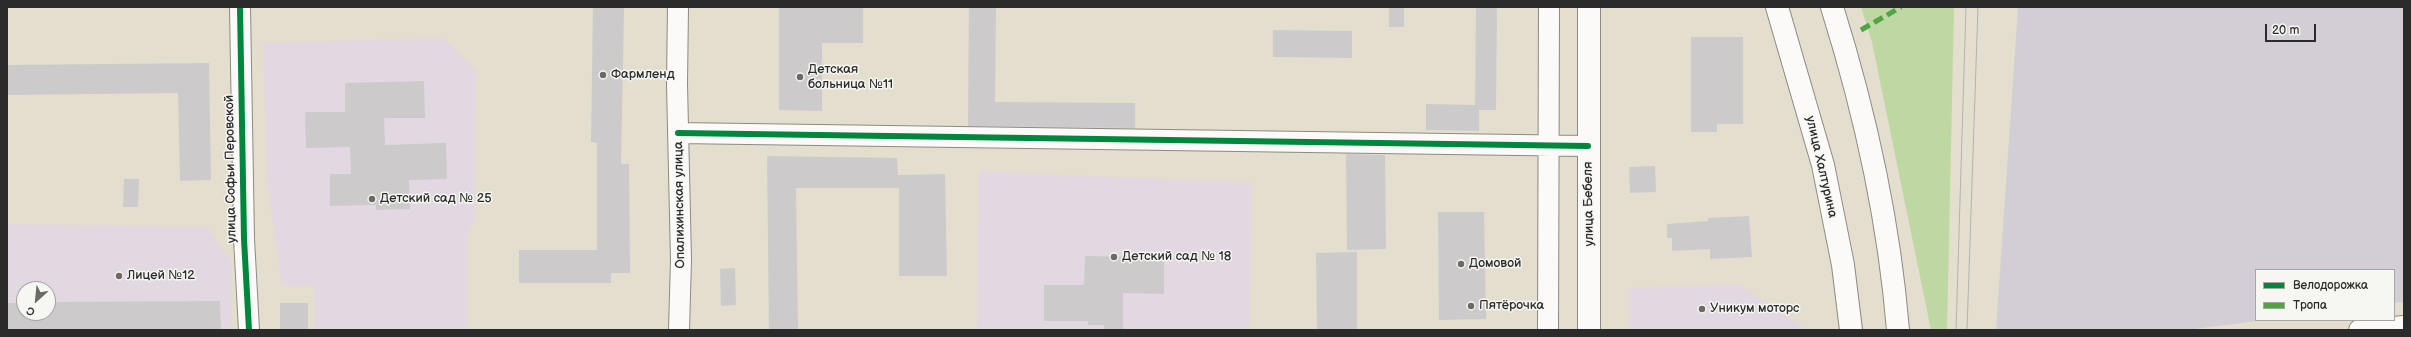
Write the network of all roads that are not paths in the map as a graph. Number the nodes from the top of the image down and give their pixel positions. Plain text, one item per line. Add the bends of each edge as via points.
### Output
1 (240, 7) edge
2 (678, 7) edge
3 (1549, 7) edge
4 (1590, 7) edge
5 (1777, 7) edge
6 (1832, 7) edge
7 (678, 133) junction
8 (1550, 146) junction
9 (1588, 146) junction
10 (2404, 326) edge
11 (249, 330) edge
12 (679, 330) edge
13 (1548, 330) edge
14 (1589, 330) edge
15 (1852, 330) edge
16 (1898, 330) edge
17 (2359, 330) edge

1 - 11 street, улица Софьи Перовской via 244,239
2 - 7 street, Опалихинская улица
3 - 8 street
4 - 9 main road, улица Бебеля
5 - 15 main road, улица Халтурина via 1823,165 1843,265
6 - 16 main road via 1873,160 1893,268
7 - 8 street
7 - 12 street, Опалихинская улица via 681,260
8 - 9 street
8 - 13 street
9 - 14 main road, улица Бебеля
10 - 17 street

